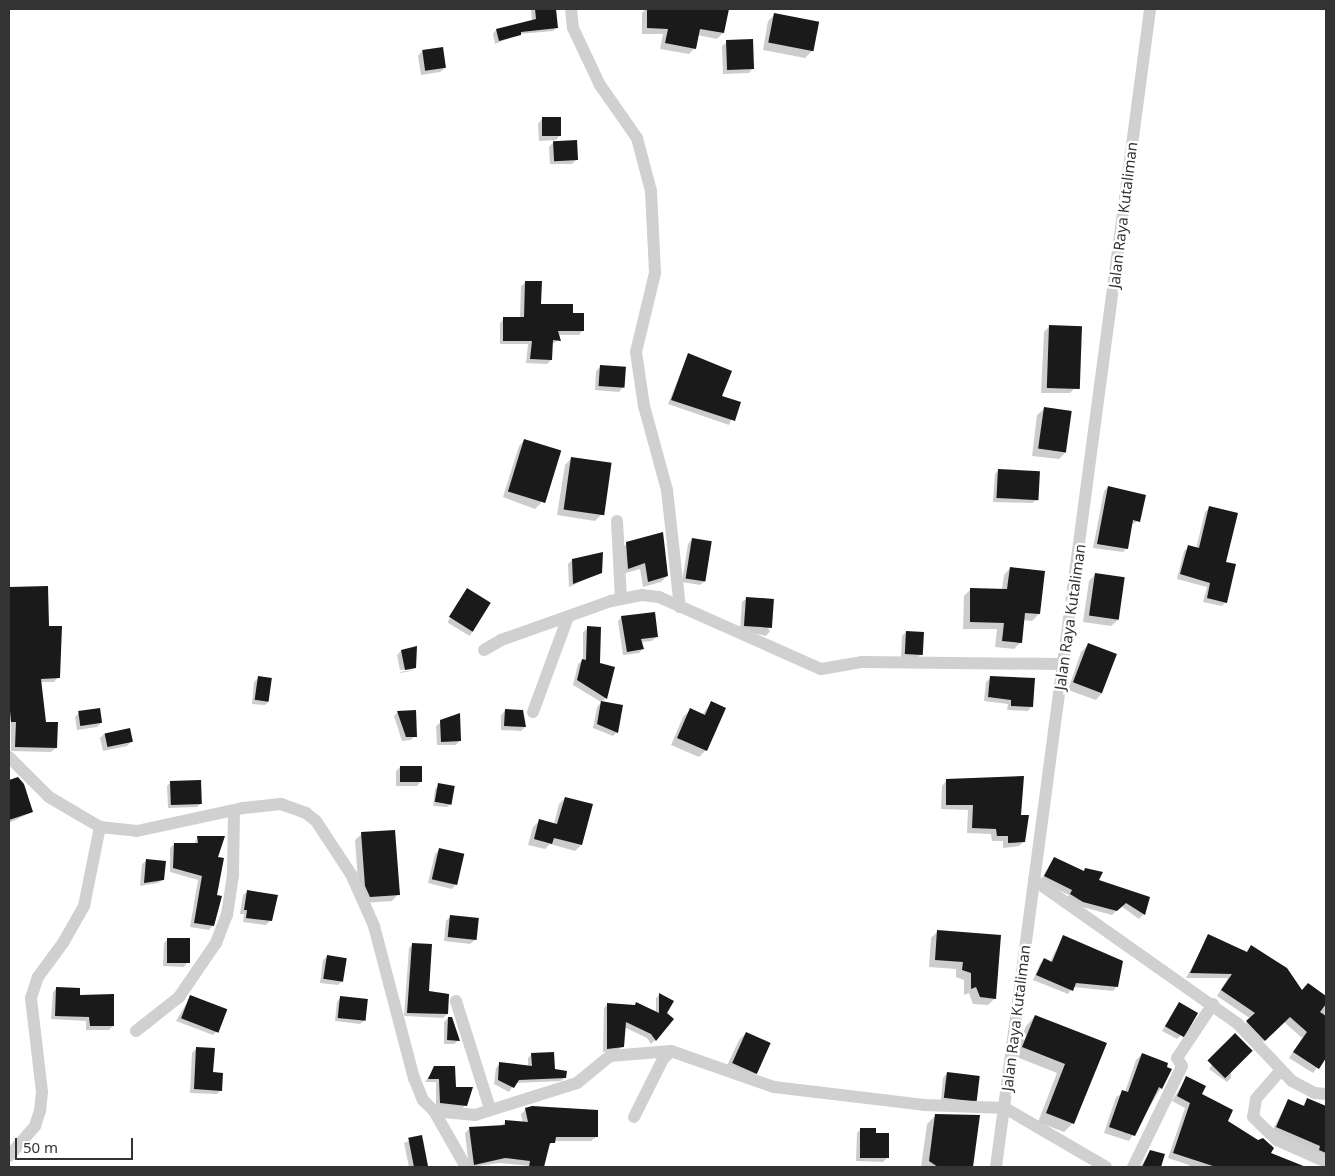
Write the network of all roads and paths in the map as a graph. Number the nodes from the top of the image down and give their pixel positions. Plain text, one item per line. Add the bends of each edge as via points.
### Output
1 (571, 9) edge
2 (1150, 9) edge
3 (617, 521) dead end
4 (621, 599) junction
5 (680, 607) junction
6 (568, 617) junction
7 (484, 650) dead end
8 (1064, 664) junction
9 (533, 712) dead end
10 (9, 757) edge
11 (234, 812) junction
12 (100, 827) junction
13 (1034, 880) junction
14 (456, 1001) dead end
15 (1213, 1004) junction
16 (136, 1031) dead end
17 (671, 1051) junction
18 (1281, 1070) junction
19 (1326, 1094) edge
20 (1005, 1108) junction
21 (490, 1109) junction
22 (434, 1111) junction
23 (634, 1117) dead end
24 (9, 1156) edge
25 (1326, 1162) edge
26 (466, 1167) edge
27 (996, 1167) edge
28 (1106, 1167) edge
29 (1132, 1167) edge

1 - 5 street via 573,28 600,85 637,138 651,191 655,273 636,352 644,406 667,490
2 - 8 street, Jalan Raya Kutaliman
3 - 4 street
4 - 5 street via 642,595 659,597
4 - 6 street
5 - 8 street via 821,669 862,662
6 - 7 street via 501,640
6 - 9 street
8 - 13 street, Jalan Raya Kutaliman
10 - 12 street via 49,796
11 - 12 street via 137,831
11 - 16 street via 233,875 227,915 216,943 179,997
11 - 22 street via 264,805 293,807 316,821 351,874 374,926 414,1078 423,1100
12 - 24 street via 84,906 38,978 31,998 42,1092 40,1111 35,1126
13 - 15 street via 1130,950
13 - 20 street, Jalan Raya Kutaliman
14 - 21 street
15 - 18 street via 1237,1023
15 - 29 street via 1177,1058 1182,1066
17 - 20 street via 774,1087 924,1105
17 - 21 street via 610,1056 577,1083
17 - 23 street via 663,1060
18 - 19 street via 1292,1081 1314,1093
18 - 25 street via 1256,1099 1253,1117 1277,1140
20 - 27 street
20 - 28 street, Jalan Raya Kutaliman
21 - 22 street via 475,1115
22 - 26 street

